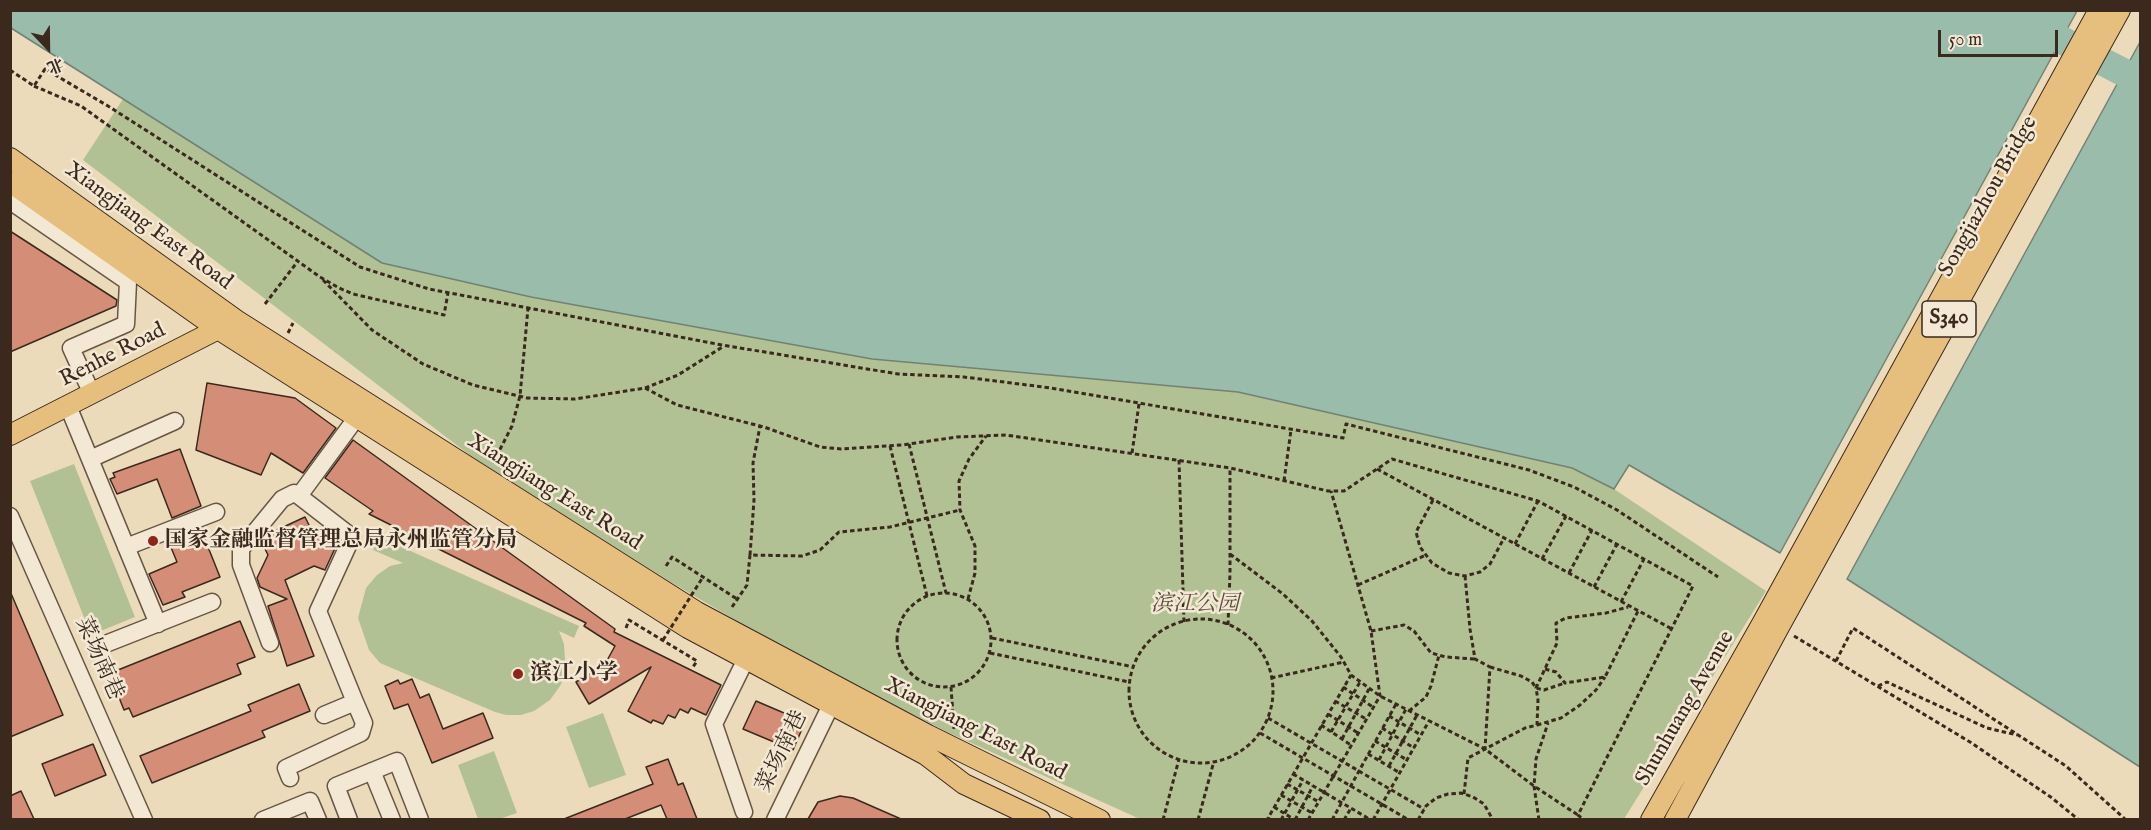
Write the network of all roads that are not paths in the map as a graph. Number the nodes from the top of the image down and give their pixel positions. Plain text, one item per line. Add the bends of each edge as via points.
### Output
1 (2099, 10) edge
2 (2120, 10) edge
3 (10, 158) edge
4 (11, 188) edge
5 (237, 320) junction
6 (218, 329) junction
7 (92, 394) junction
8 (68, 406) junction
9 (357, 417) junction
10 (175, 421) dead end
11 (10, 435) edge
12 (90, 459) junction
13 (300, 496) junction
14 (216, 512) dead end
15 (10, 516) edge
16 (126, 547) junction
17 (212, 602) dead end
18 (158, 624) junction
19 (1777, 628) junction
20 (108, 643) dead end
21 (270, 643) dead end
22 (746, 659) junction
23 (356, 702) junction
24 (831, 705) junction
25 (324, 715) dead end
26 (372, 771) junction
27 (290, 778) dead end
28 (744, 812) dead end
29 (144, 819) edge
30 (263, 819) edge
31 (318, 819) edge
32 (350, 819) edge
33 (392, 819) edge
34 (420, 819) edge
35 (775, 819) edge
36 (1040, 819) edge
37 (1100, 819) edge
38 (1651, 819) edge
39 (1675, 819) edge

1 - 19 main road, Songjiazhou Bridge / S340
2 - 19 main road, Songjiazhou Bridge / S340
3 - 5 main road, Xiangjiang East Road
4 - 6 main road, Xiangjiang East Road
4 - 7 street via 128,282 126,324 71,348
5 - 6 main road, Renhe Road
5 - 37 main road, Xiangjiang East Road via 697,612 956,749
6 - 7 main road, Renhe Road
6 - 9 main road, Xiangjiang East Road
7 - 8 main road, Renhe Road
8 - 11 main road, Renhe Road
8 - 12 street
9 - 13 street
9 - 22 main road, Xiangjiang East Road via 688,628
10 - 12 street
12 - 16 street
13 - 21 street via 294,493 282,499 241,549 241,565
13 - 23 street via 352,537 318,611
14 - 16 street
15 - 29 street, 菜场南巷
16 - 18 street
17 - 18 street
18 - 20 street
19 - 38 main road, Shunhuang Avenue / S340
19 - 39 main road, Shunhuang Avenue / S340
22 - 24 main road, Xiangjiang East Road
22 - 28 street via 714,724
23 - 25 street
23 - 27 street via 364,723 361,733 286,768
24 - 35 street, 菜场南巷
24 - 36 main road, Xiangjiang East Road via 926,755 964,784
26 - 32 street via 336,786
26 - 33 street
26 - 34 street via 397,761
30 - 31 street via 310,801

